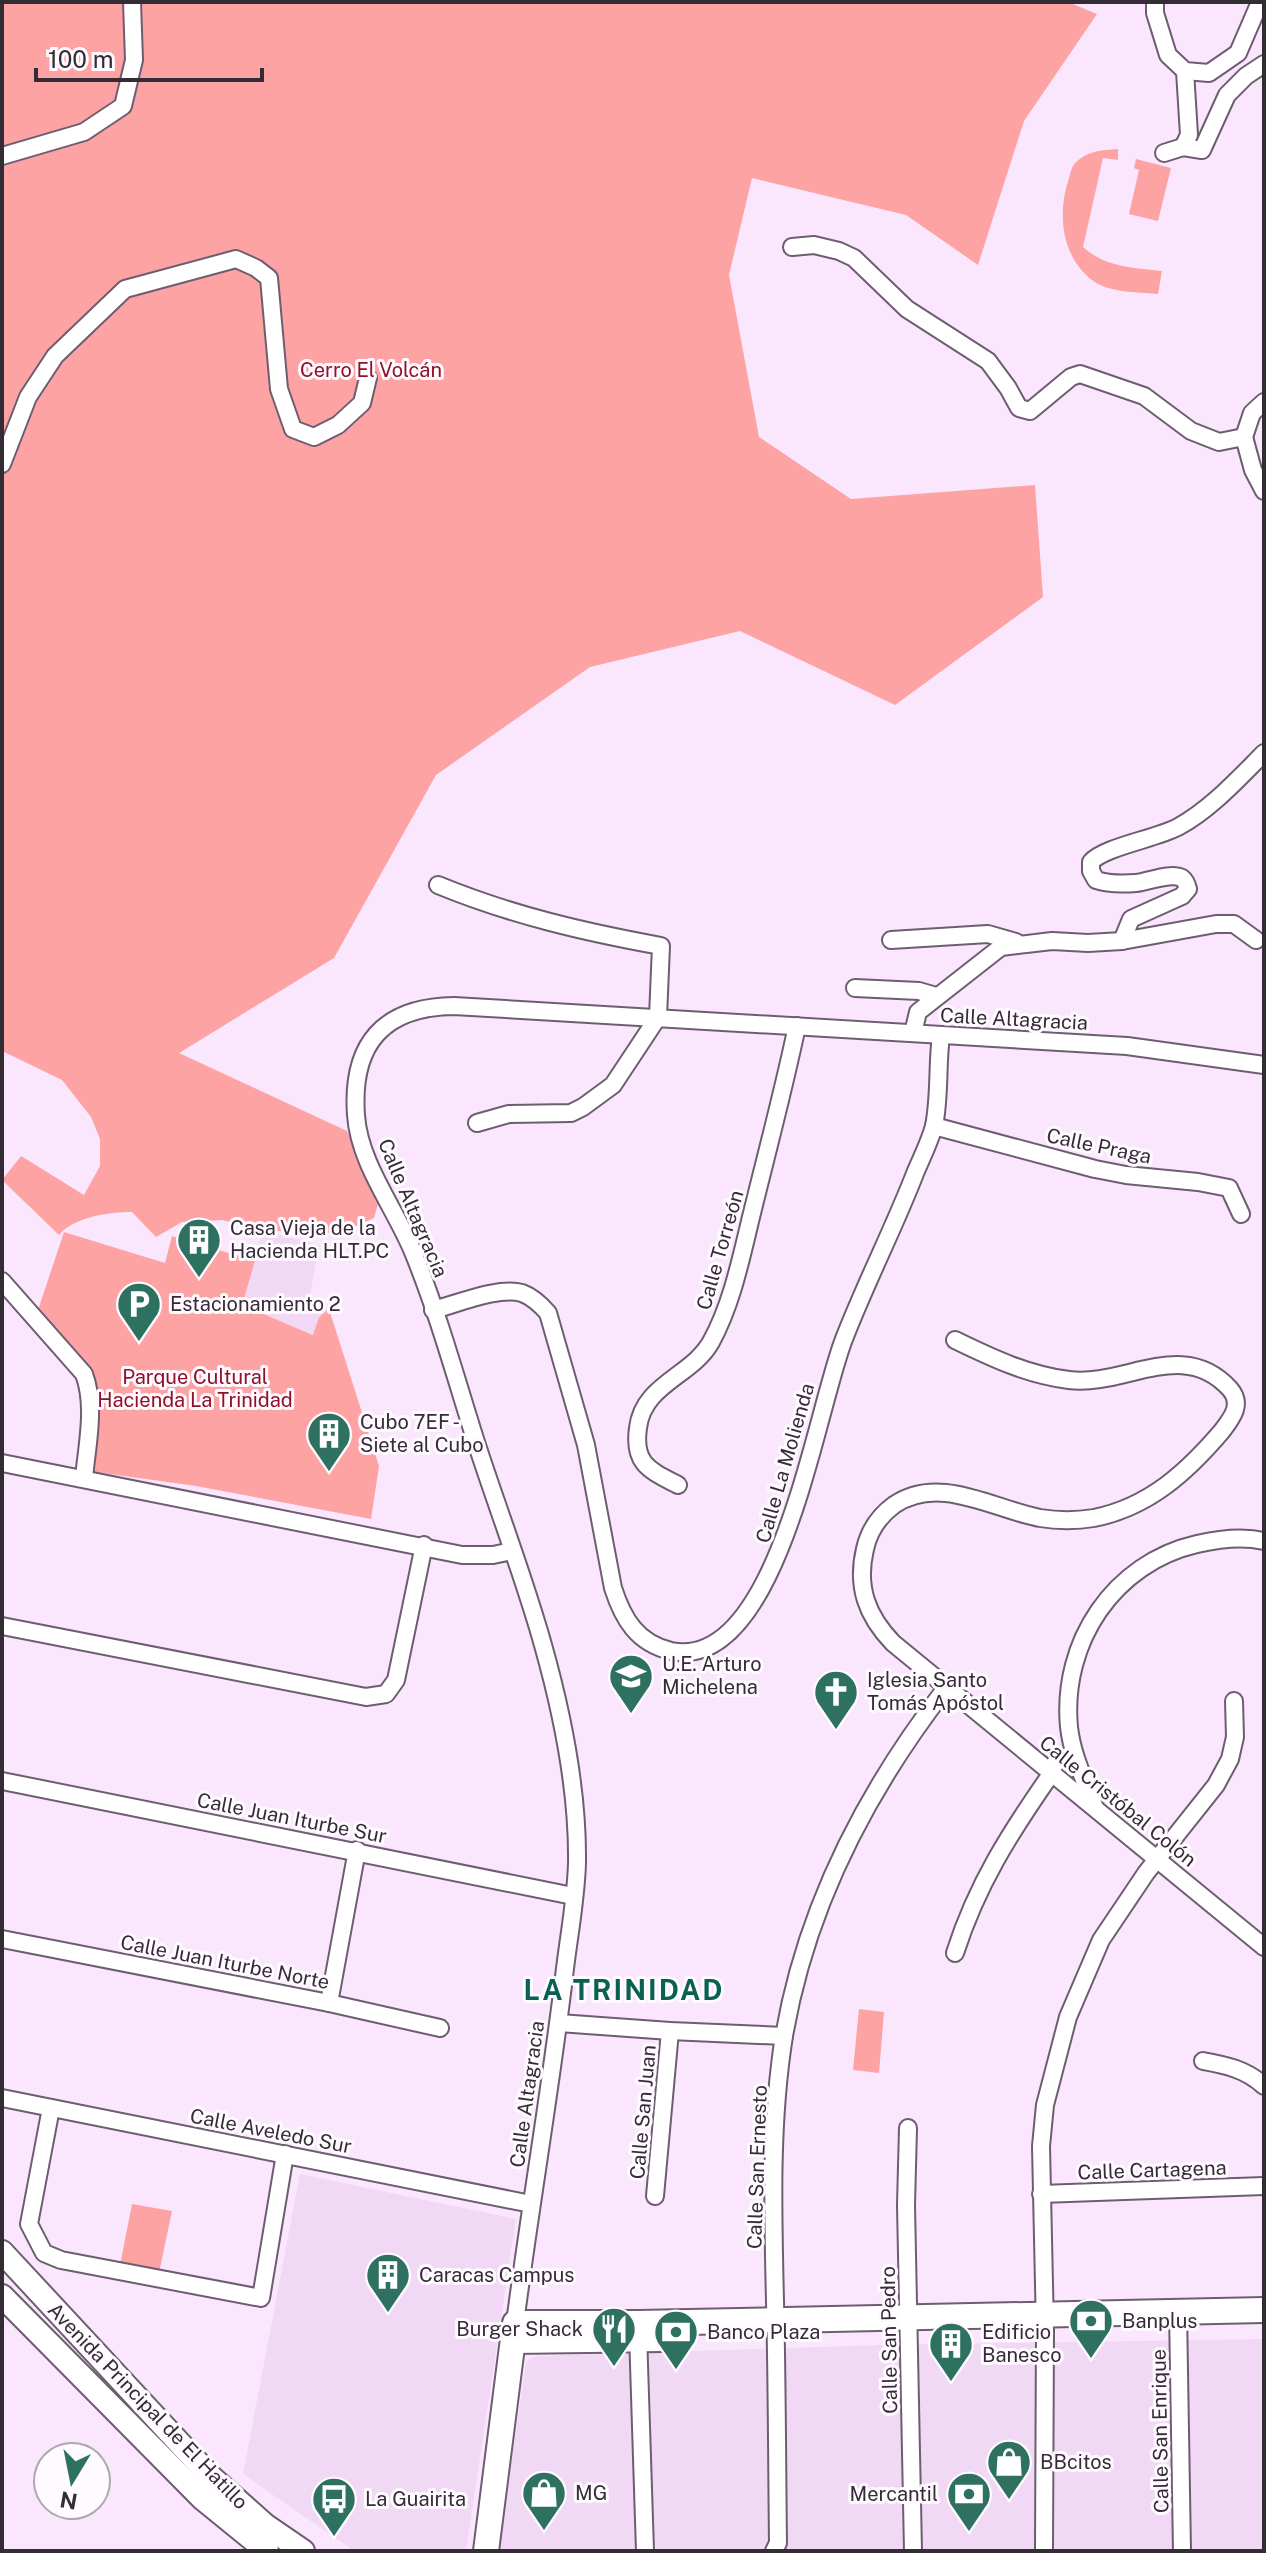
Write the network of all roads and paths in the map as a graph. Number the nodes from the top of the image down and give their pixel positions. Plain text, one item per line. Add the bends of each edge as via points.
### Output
1 (132, 2) edge
2 (1155, 2) edge
3 (1260, 2) edge
4 (1264, 64) edge
5 (1185, 71) junction
6 (1183, 147) junction
7 (1164, 153) dead end
8 (2, 156) edge
9 (792, 247) dead end
10 (368, 378) dead end
11 (1264, 402) edge
12 (1244, 437) junction
13 (2, 464) edge
14 (1264, 491) edge
15 (1264, 753) edge
16 (438, 885) dead end
17 (891, 940) dead end
18 (1256, 940) dead end
19 (1122, 941) junction
20 (1020, 943) junction
21 (855, 988) dead end
22 (936, 996) junction
23 (658, 1017) junction
24 (797, 1026) junction
25 (913, 1033) junction
26 (941, 1035) junction
27 (1264, 1065) edge
28 (477, 1123) dead end
29 (934, 1126) junction
30 (1241, 1214) dead end
31 (2, 1281) edge
32 (433, 1310) junction
33 (955, 1340) dead end
34 (2, 1463) edge
35 (84, 1478) junction
36 (678, 1485) dead end
37 (1264, 1541) edge
38 (424, 1545) junction
39 (512, 1551) junction
40 (2, 1626) edge
41 (946, 1688) junction
42 (1234, 1701) dead end
43 (1075, 1757) junction
44 (1051, 1774) junction
45 (2, 1781) edge
46 (1095, 1808) junction
47 (357, 1850) junction
48 (1156, 1859) junction
49 (573, 1896) junction
50 (2, 1939) edge
51 (1263, 1945) edge
52 (955, 1953) dead end
53 (329, 2003) junction
54 (559, 2023) junction
55 (440, 2028) dead end
56 (670, 2031) junction
57 (784, 2036) junction
58 (1203, 2061) dead end
59 (1264, 2086) edge
60 (2, 2098) edge
61 (51, 2108) junction
62 (908, 2128) dead end
63 (285, 2154) junction
64 (1264, 2186) edge
65 (1041, 2194) junction
66 (655, 2196) dead end
67 (531, 2204) junction
68 (2, 2252) edge
69 (2, 2296) edge
70 (1264, 2310) edge
71 (1179, 2318) junction
72 (1045, 2322) junction
73 (909, 2325) junction
74 (1264, 2325) edge
75 (776, 2328) junction
76 (638, 2331) junction
77 (514, 2332) junction
78 (780, 2548) edge
79 (267, 2551) edge
80 (303, 2551) edge
81 (486, 2551) edge
82 (645, 2551) edge
83 (913, 2551) edge
84 (1044, 2551) edge
85 (1182, 2551) edge

1 - 8 street via 134,60 123,106 84,132
2 - 5 street via 1168,55
3 - 5 street via 1238,53 1209,73
4 - 6 street via 1227,95 1202,150
5 - 6 street via 1189,135
6 - 7 street
9 - 12 street via 814,245 854,258 907,309 988,361 1024,411 1080,374 1144,396 1191,431 1219,442
10 - 13 street via 362,403 338,425 314,437 293,429 279,389 269,278 236,259 125,289 55,356 28,397
11 - 12 street via 1252,413
12 - 14 street
15 - 19 street via 1196,816 1150,840 1096,855 1091,871 1096,880 1137,883 1181,877 1188,889 1131,919
16 - 23 street via 542,921 661,946
17 - 20 street via 988,934
18 - 19 street via 1234,924 1216,924
19 - 20 street
20 - 22 street via 1001,947
21 - 22 street
22 - 25 street via 918,1012
23 - 24 street, Calle Altagracia
23 - 28 street via 613,1085 583,1107 571,1113 509,1114
23 - 32 street, Calle Altagracia via 432,1006 395,1019 371,1039 357,1072 356,1119 370,1165 413,1252
24 - 25 street, Calle Altagracia
24 - 36 street, Calle Torreón via 772,1140 721,1320 699,1357 651,1397 638,1425 638,1456 648,1470
25 - 26 street, Calle Altagracia
26 - 27 street, Calle Altagracia via 1127,1046
26 - 29 street, Calle La Molienda
29 - 30 street, Calle Praga via 1095,1169 1229,1188
29 - 32 street, Calle La Molienda via 843,1342 778,1557 737,1625 709,1648 695,1653 652,1645 628,1625 620,1609 586,1445 548,1313 537,1301 506,1291
31 - 35 street via 84,1374 90,1405
32 - 39 street, Calle Altagracia
33 - 41 street, Calle Cristóbal Colón via 1026,1371 1073,1381 1190,1365 1220,1378 1236,1396 1237,1407 1188,1468 1132,1508 1058,1521 931,1492 901,1501 881,1517 867,1540 862,1594 881,1631
34 - 35 street
35 - 38 street
37 - 43 street via 1210,1541 1165,1554 1112,1592 1078,1650 1069,1699
38 - 39 street via 462,1555
38 - 40 street via 396,1680 386,1694 366,1697
39 - 49 street, Calle Altagracia via 544,1646 564,1730 575,1820
41 - 44 street, Calle Cristóbal Colón
41 - 57 street, Calle San Ernesto via 871,1797 832,1875
42 - 48 street via 1230,1759 1216,1785
43 - 44 street via 1055,1763
43 - 46 street
44 - 46 street, Calle Cristóbal Colón
44 - 52 street via 994,1861 968,1911
45 - 47 street, Calle Juan Iturbe Sur
46 - 48 street, Calle Cristóbal Colón
47 - 49 street, Calle Juan Iturbe Sur
47 - 53 street
48 - 51 street, Calle Cristóbal Colón
48 - 65 street via 1101,1940 1068,2017 1045,2105
49 - 54 street, Calle Altagracia
50 - 53 street, Calle Juan Iturbe Norte
53 - 55 street, Calle Juan Iturbe Norte
54 - 56 street
54 - 67 street, Calle Altagracia
56 - 57 street
56 - 66 street, Calle San Juan
57 - 75 street, Calle San Ernesto via 773,2149
58 - 59 street via 1245,2072
60 - 61 street, Calle Aveledo Sur
61 - 63 street, Calle Aveledo Sur
61 - 63 street via 29,2224 44,2253 61,2260 261,2298
62 - 73 street, Calle San Pedro
63 - 67 street, Calle Aveledo Sur
64 - 65 street, Calle Cartagena
65 - 72 street
67 - 77 street, Calle Altagracia
68 - 80 main road, Avenida Principal de El Hatillo via 211,2477
69 - 79 main road, Avenida Principal de El Hatillo via 203,2499
70 - 71 main road
71 - 72 main road
71 - 74 main road
71 - 85 street, Calle San Enrique
72 - 73 main road
72 - 84 street
73 - 75 main road
73 - 83 street, Calle San Pedro
75 - 76 main road
75 - 78 street, Calle San Ernesto
76 - 77 main road
76 - 82 street
77 - 81 main road

